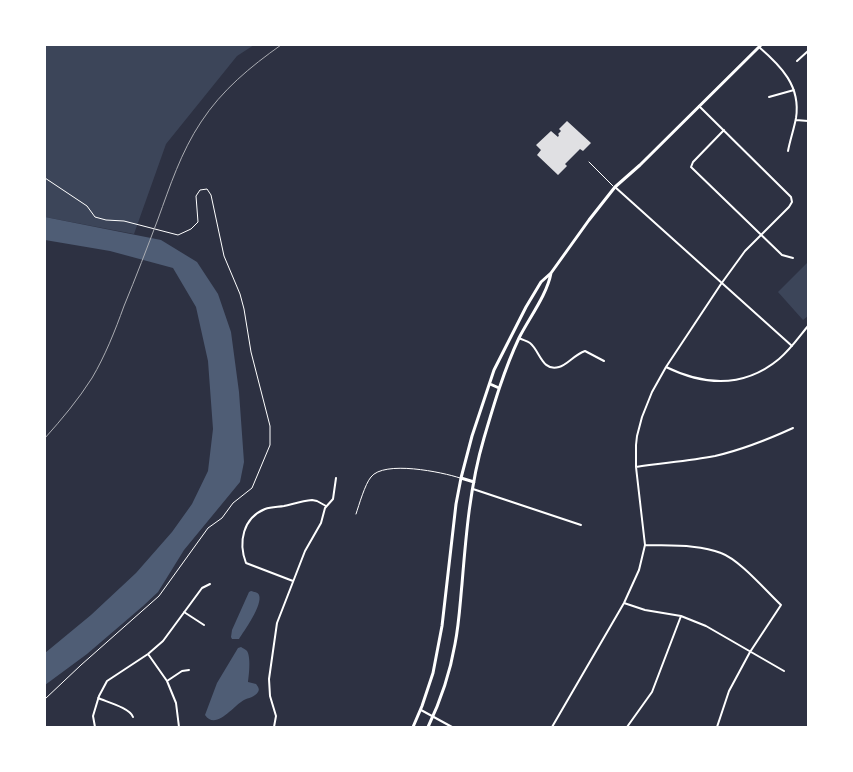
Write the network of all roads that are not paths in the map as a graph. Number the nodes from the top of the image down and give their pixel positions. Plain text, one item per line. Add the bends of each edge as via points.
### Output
1 (760, 46) edge
2 (808, 51) edge
3 (797, 61) dead end
4 (794, 90) junction
5 (769, 97) dead end
6 (699, 106) junction
7 (796, 120) junction
8 (808, 122) edge
9 (724, 130) junction
10 (788, 151) dead end
11 (589, 162) dead end
12 (616, 187) junction
13 (761, 235) junction
14 (793, 258) dead end
15 (551, 273) junction
16 (721, 284) junction
17 (808, 326) edge
18 (519, 338) junction
19 (792, 346) junction
20 (604, 361) dead end
21 (666, 367) junction
22 (490, 384) junction
23 (499, 388) junction
24 (793, 428) dead end
25 (636, 467) junction
26 (336, 478) dead end
27 (461, 478) junction
28 (474, 482) junction
29 (473, 489) junction
30 (326, 506) junction
31 (356, 514) dead end
32 (581, 525) dead end
33 (645, 545) junction
34 (294, 581) junction
35 (210, 584) dead end
36 (624, 603) junction
37 (184, 612) junction
38 (681, 616) junction
39 (204, 625) dead end
40 (750, 652) junction
41 (148, 654) junction
42 (189, 670) dead end
43 (784, 671) dead end
44 (167, 681) junction
45 (98, 698) junction
46 (420, 710) junction
47 (133, 717) dead end
48 (433, 717) junction
49 (95, 727) edge
50 (179, 727) edge
51 (274, 727) edge
52 (413, 727) edge
53 (428, 727) edge
54 (452, 727) edge
55 (552, 727) edge
56 (628, 727) edge
57 (717, 727) edge

1 - 4 street via 787,75
1 - 6 main road
2 - 3 street
4 - 5 street
4 - 7 street
6 - 9 street
6 - 12 main road
7 - 8 street
7 - 10 street
9 - 13 street via 791,197 789,207
9 - 13 street via 691,167
11 - 12 lane
12 - 15 main road
12 - 16 street
13 - 14 street via 782,255
13 - 16 street via 745,251
15 - 18 main road via 549,284
15 - 22 main road via 541,282 526,307 494,370
16 - 19 street
16 - 21 street
17 - 19 street
18 - 20 street via 530,343 544,363 552,368 562,366 585,352
18 - 23 main road
19 - 21 street via 781,358 761,371 740,379 705,380 682,375
21 - 25 street via 642,417 637,436
22 - 23 main road
22 - 27 main road
23 - 28 main road
24 - 25 street via 715,456
25 - 33 street
26 - 30 street via 334,494
27 - 28 main road
27 - 31 lane via 413,468 392,468 377,472 371,476
27 - 46 main road via 440,640 433,674
28 - 29 main road
29 - 32 street
29 - 48 main road via 456,643 448,678
30 - 34 street via 321,523 305,551
30 - 34 street via 312,500 267,509 255,516 246,527 242,546 246,562
33 - 36 street via 639,570
33 - 40 street via 705,548 723,553 742,567 781,605
34 - 51 street via 277,623 275,636 269,692 276,716
35 - 37 street via 202,588
36 - 38 street via 645,610
36 - 55 street
37 - 39 street
37 - 41 street via 163,641
38 - 40 street via 706,626
38 - 56 street via 652,692
40 - 43 street
40 - 57 street via 729,691
41 - 44 street
41 - 45 street via 107,681
42 - 44 street
44 - 50 street via 176,703
45 - 47 street via 127,710
45 - 49 street via 94,716
46 - 48 street
46 - 52 main road
48 - 53 main road
48 - 54 street

